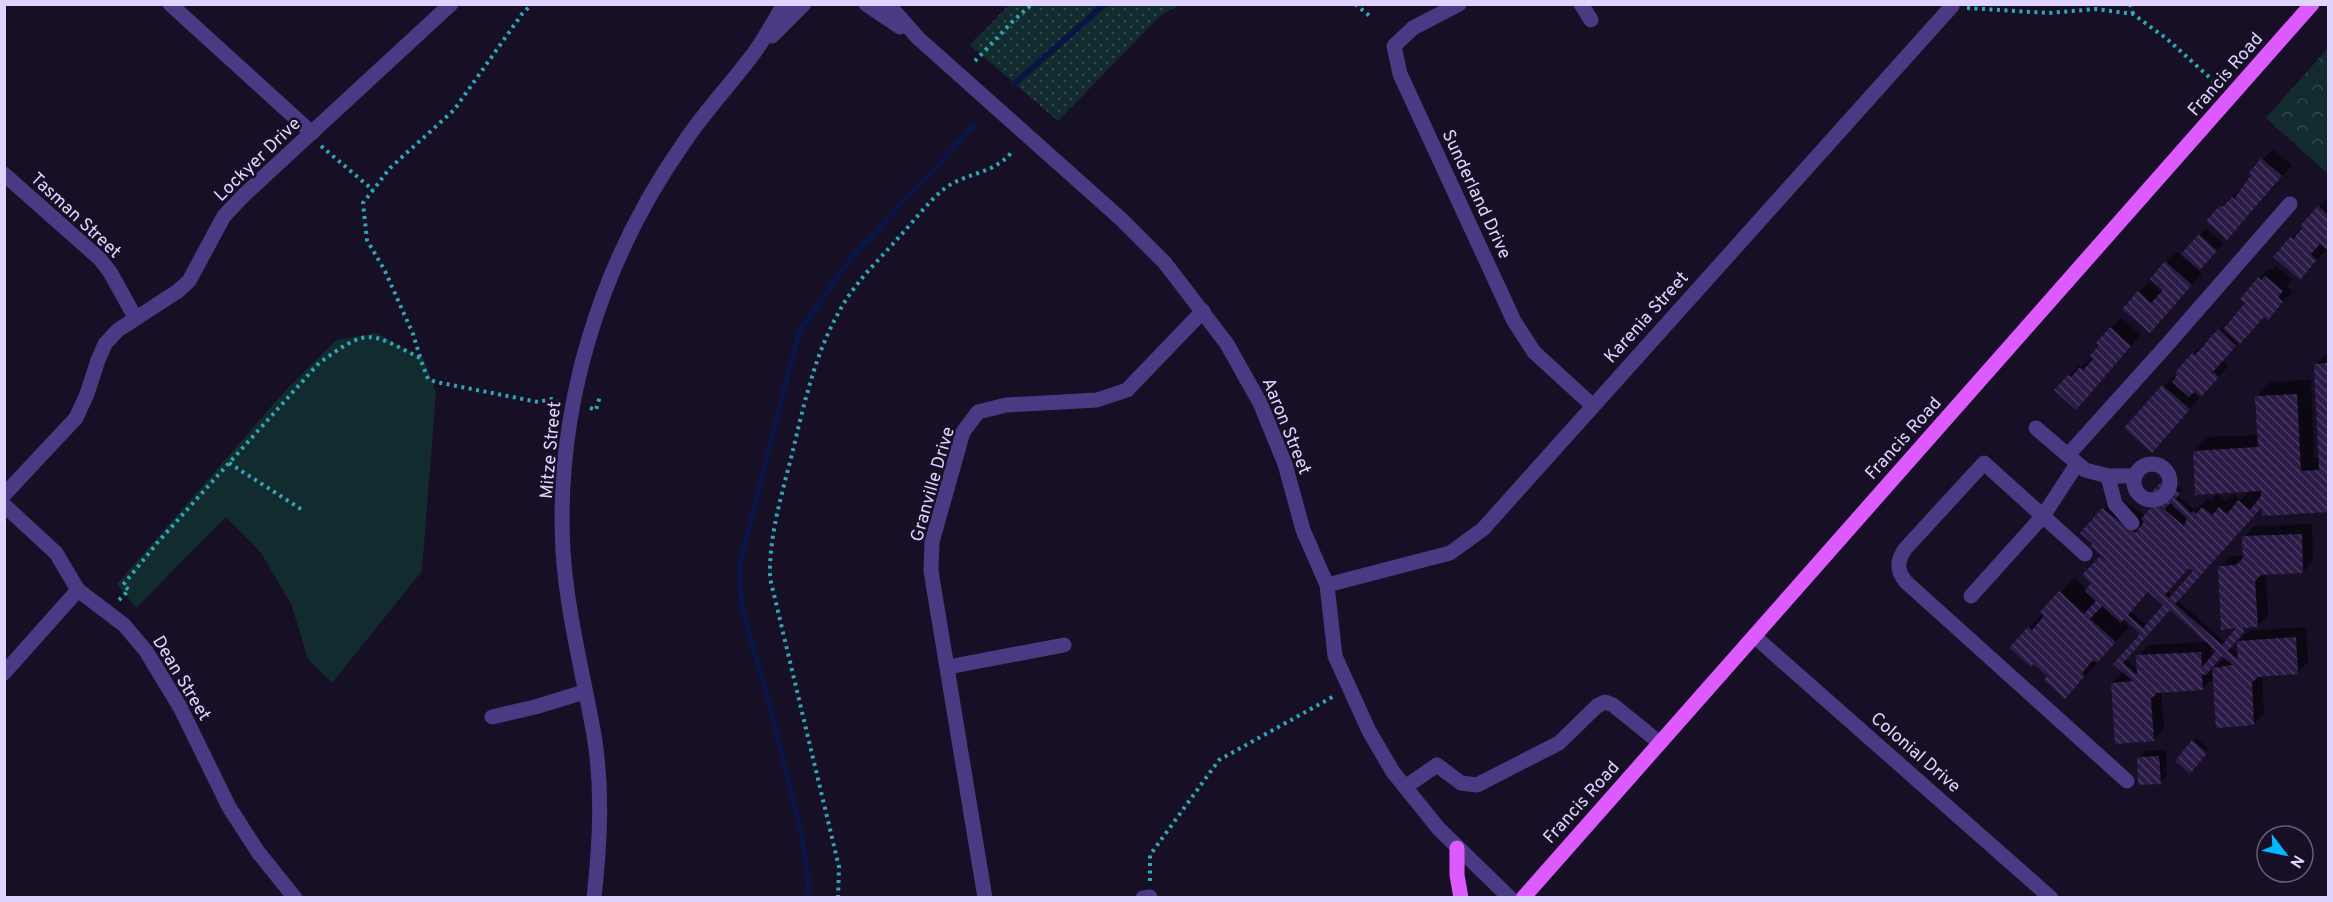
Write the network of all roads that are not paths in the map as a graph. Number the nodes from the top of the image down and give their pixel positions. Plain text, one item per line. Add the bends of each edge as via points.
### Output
1 (171, 4) edge
2 (451, 4) edge
3 (784, 4) edge
4 (804, 4) edge
5 (866, 4) edge
6 (888, 4) edge
7 (1459, 4) edge
8 (1581, 4) edge
9 (2312, 4) edge
10 (1951, 5) edge
11 (1591, 20) dead end
12 (918, 38) junction
13 (754, 52) junction
14 (312, 133) junction
15 (4, 174) edge
16 (2290, 204) dead end
17 (1203, 312) junction
18 (135, 317) junction
19 (1593, 406) junction
20 (2036, 428) dead end
21 (2072, 460) junction
22 (2108, 476) junction
23 (2134, 476) dead end
24 (4, 495) edge
25 (4, 505) edge
26 (2043, 516) junction
27 (2132, 523) dead end
28 (2085, 554) dead end
29 (1327, 585) junction
30 (78, 590) junction
31 (1971, 596) dead end
32 (1754, 636) junction
33 (1064, 645) dead end
34 (948, 667) junction
35 (4, 673) edge
36 (584, 692) junction
37 (492, 717) dead end
38 (1660, 743) junction
39 (2127, 781) dead end
40 (1405, 787) junction
41 (1457, 848) junction
42 (295, 897) edge
43 (594, 897) edge
44 (985, 897) edge
45 (1143, 897) edge
46 (1150, 897) edge
47 (1461, 897) edge
48 (1510, 897) edge
49 (1523, 897) edge
50 (2051, 897) edge

1 - 14 street
2 - 14 street, Lockyer Drive
3 - 13 street
4 - 13 street
5 - 12 street, Aaron Street
6 - 12 street, Aaron Street
7 - 19 street, Sunderland Drive via 1413,28 1394,46 1400,74 1514,321 1534,352
8 - 11 street
9 - 32 main road, Francis Road
10 - 19 street, Karenia Street
12 - 17 street, Aaron Street via 1121,219 1165,263
13 - 36 street, Mitze Street via 682,144 638,218 598,305 576,386 564,482 563,549
14 - 18 street, Lockyer Drive via 224,216 189,281
15 - 18 street, Tasman Street via 100,259
16 - 21 street
17 - 29 street, Aaron Street via 1227,344 1260,403 1285,464 1303,530
17 - 34 street, Granville Drive via 1127,390 1097,400 1006,405 978,412 963,432 932,542 931,571
18 - 24 street, Lockyer Drive via 105,344 76,418
19 - 29 street, Karenia Street via 1483,529 1450,553
20 - 21 street
21 - 22 street via 2093,473
21 - 26 street
22 - 23 street
22 - 27 street via 2115,504
25 - 30 street, Dean Street via 56,554
26 - 28 street
26 - 31 street
26 - 39 street via 1984,464 1905,549 1898,561 1900,575
29 - 40 street, Aaron Street via 1335,656 1369,731
30 - 35 street
30 - 42 street, Dean Street via 124,625 146,651 180,707 229,807 258,852
32 - 38 main road, Francis Road
32 - 50 street, Colonial Drive
33 - 34 street
34 - 44 street, Granville Drive
36 - 37 street
36 - 43 street, Mitze Street via 600,791
38 - 40 street via 1605,702 1559,743 1477,785 1461,783 1437,765
38 - 49 main road, Francis Road
40 - 41 street, Aaron Street
41 - 47 main road
41 - 48 street, Aaron Street
45 - 46 street

